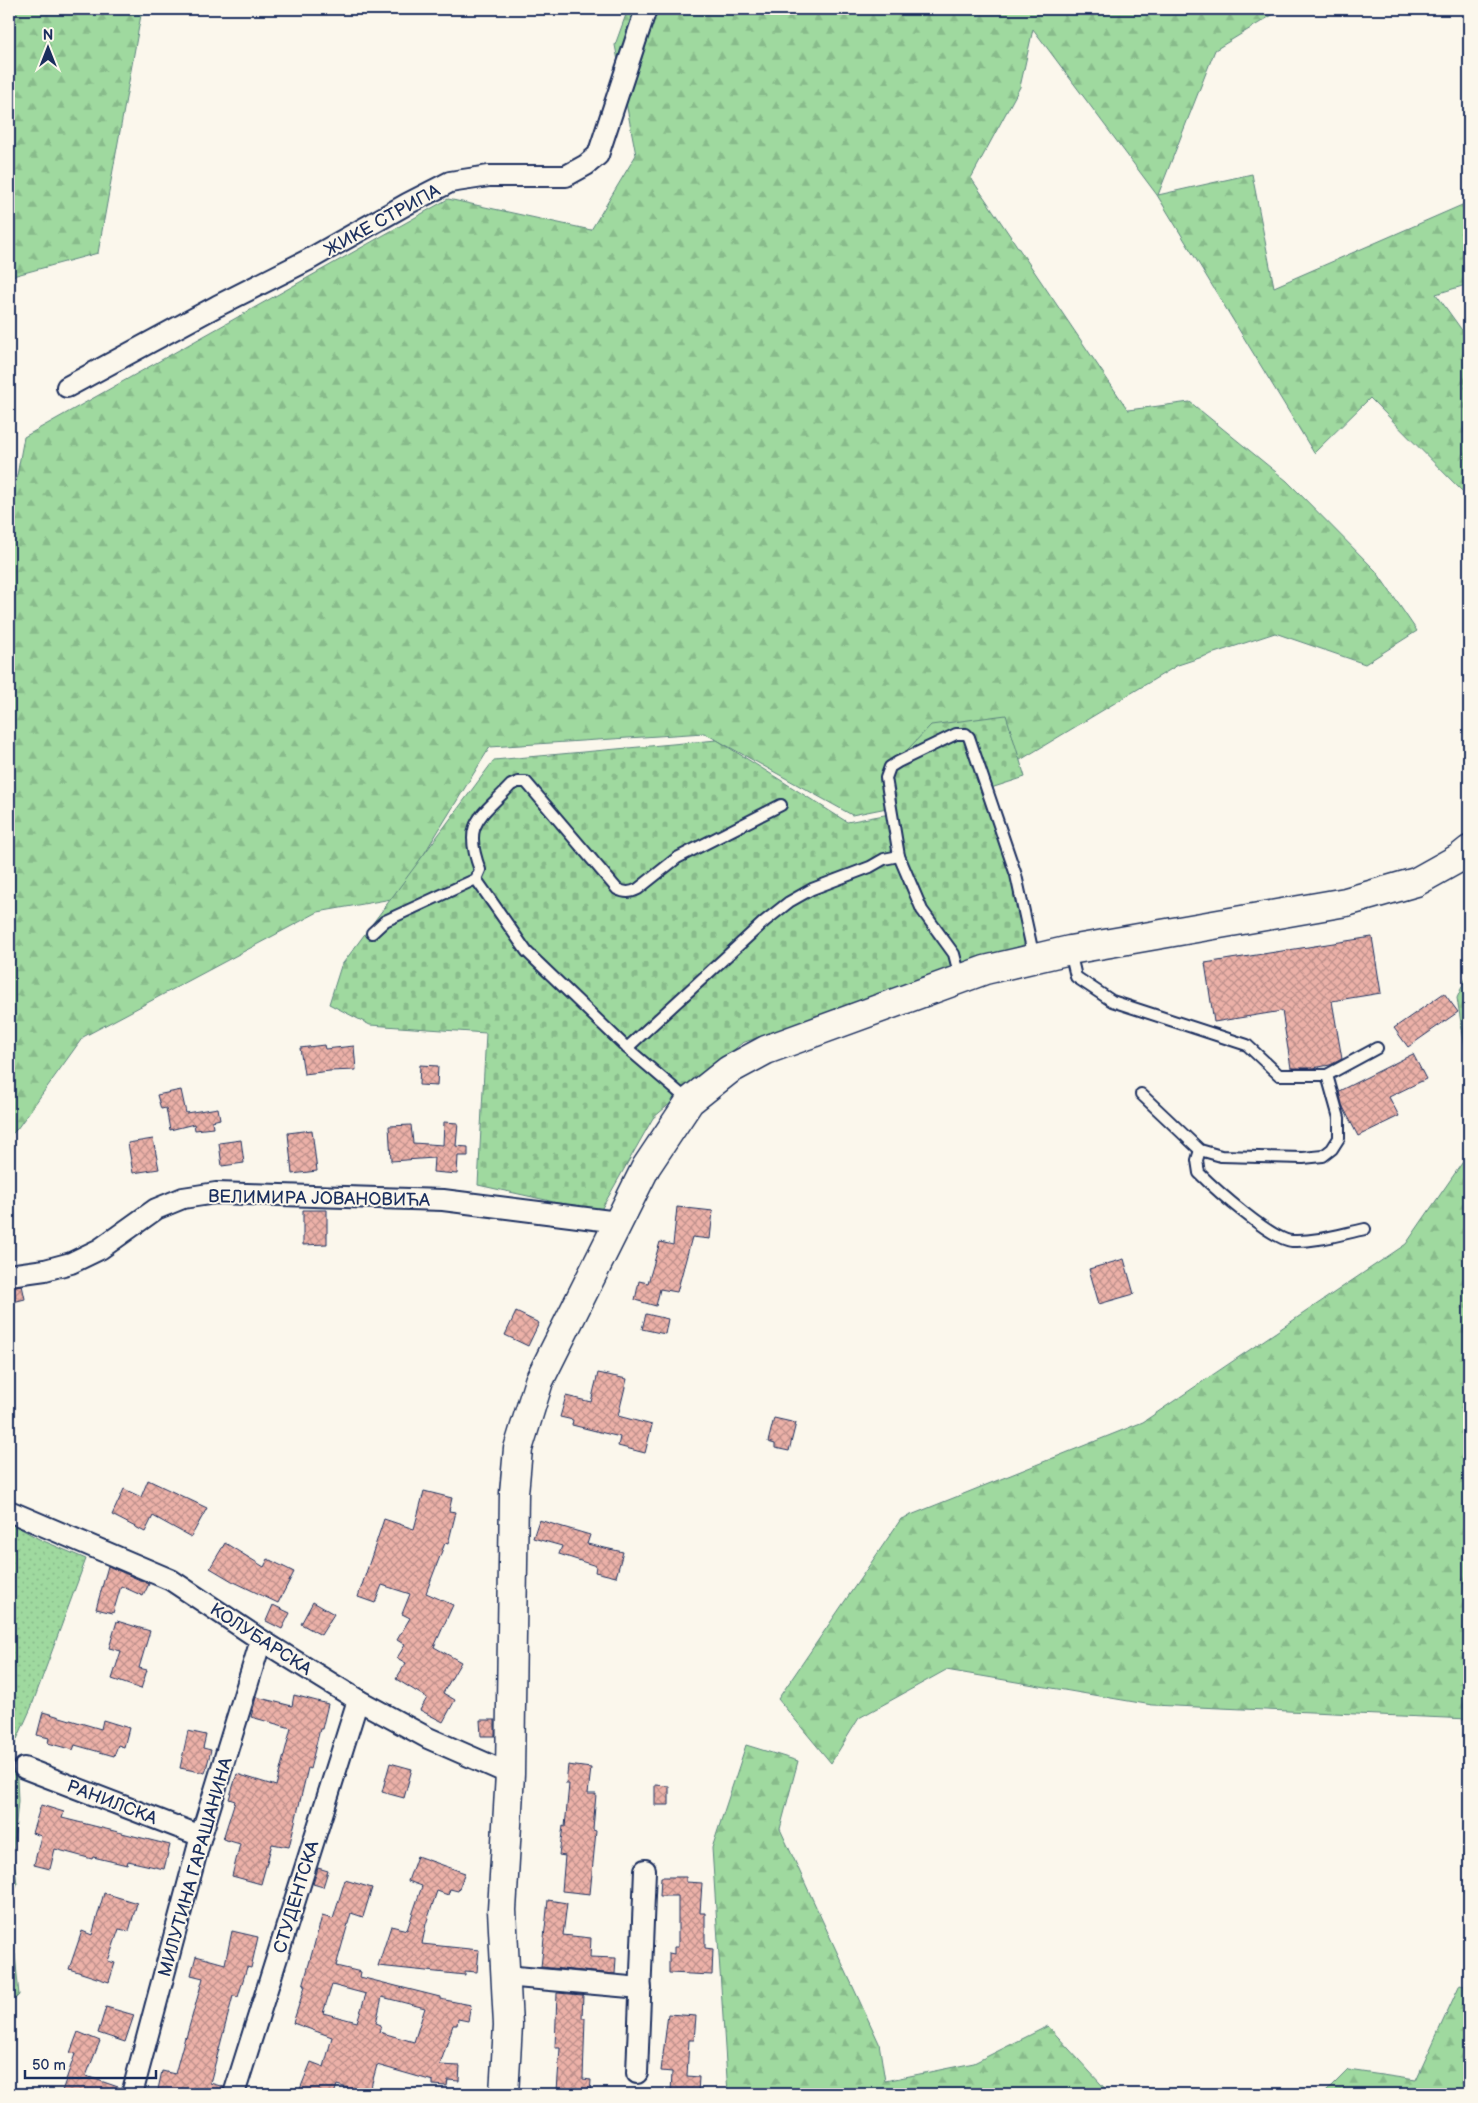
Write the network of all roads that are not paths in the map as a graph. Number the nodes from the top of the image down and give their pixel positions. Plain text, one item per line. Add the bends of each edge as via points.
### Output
1 (646, 9) edge
2 (67, 387) dead end
3 (781, 805) dead end
4 (1469, 850) edge
5 (899, 856) junction
6 (476, 879) junction
7 (372, 933) dead end
8 (1070, 950) junction
9 (1035, 959) junction
10 (961, 980) junction
11 (627, 1048) junction
12 (1377, 1048) dead end
13 (1327, 1075) junction
14 (1141, 1094) dead end
15 (690, 1101) junction
16 (1200, 1150) junction
17 (618, 1222) junction
18 (1365, 1229) dead end
19 (9, 1275) edge
20 (9, 1511) edge
21 (261, 1640) junction
22 (358, 1700) junction
23 (24, 1768) dead end
24 (510, 1774) junction
25 (201, 1836) junction
26 (645, 1870) dead end
27 (505, 1976) junction
28 (641, 1988) junction
29 (637, 2073) dead end
30 (132, 2094) edge
31 (234, 2094) edge
32 (504, 2094) edge

1 - 2 street, ЖИКЕ СТРИПА via 598,155 586,166 566,176 489,176 450,182
3 - 6 lane via 677,858 632,892 624,893 617,889 526,782 518,782 511,785 477,820 472,834 480,870
4 - 8 main road via 1416,882 1346,902
5 - 9 lane via 886,774 898,762 956,734 966,734 1016,875
5 - 10 lane via 922,910 954,954
5 - 11 lane via 884,858 789,902
6 - 7 lane via 384,922
6 - 11 lane via 527,952
8 - 9 main road
8 - 13 lane via 1076,977 1112,1001 1247,1045 1278,1075
9 - 10 main road via 985,970
10 - 15 main road via 766,1050 729,1070
11 - 15 lane
12 - 13 lane
13 - 16 lane via 1339,1118 1339,1138 1323,1156 1221,1156
14 - 16 lane
15 - 17 main road via 646,1167
16 - 18 lane via 1197,1160 1199,1173 1265,1229 1290,1241 1321,1239
17 - 19 street, ВЕЛИМИРА ЈОВАНОВИЋА via 443,1200 216,1193 183,1198 156,1209 100,1248 71,1263
17 - 24 main road via 539,1381 518,1449 513,1503
20 - 21 street, КОЛУБАРСКА via 171,1580
21 - 22 street, КОЛУБАРСКА
21 - 25 street, МИЛУТИНА ГАРАШАНИНА
22 - 24 street, КОЛУБАРСКА via 428,1738
22 - 31 street, СТУДЕНТСКА
23 - 25 street, РАНИЛСКА
24 - 27 main road via 502,1910
25 - 30 street, МИЛУТИНА ГАРАШАНИНА
26 - 28 street
27 - 28 street
27 - 32 main road via 508,2025
28 - 29 street

